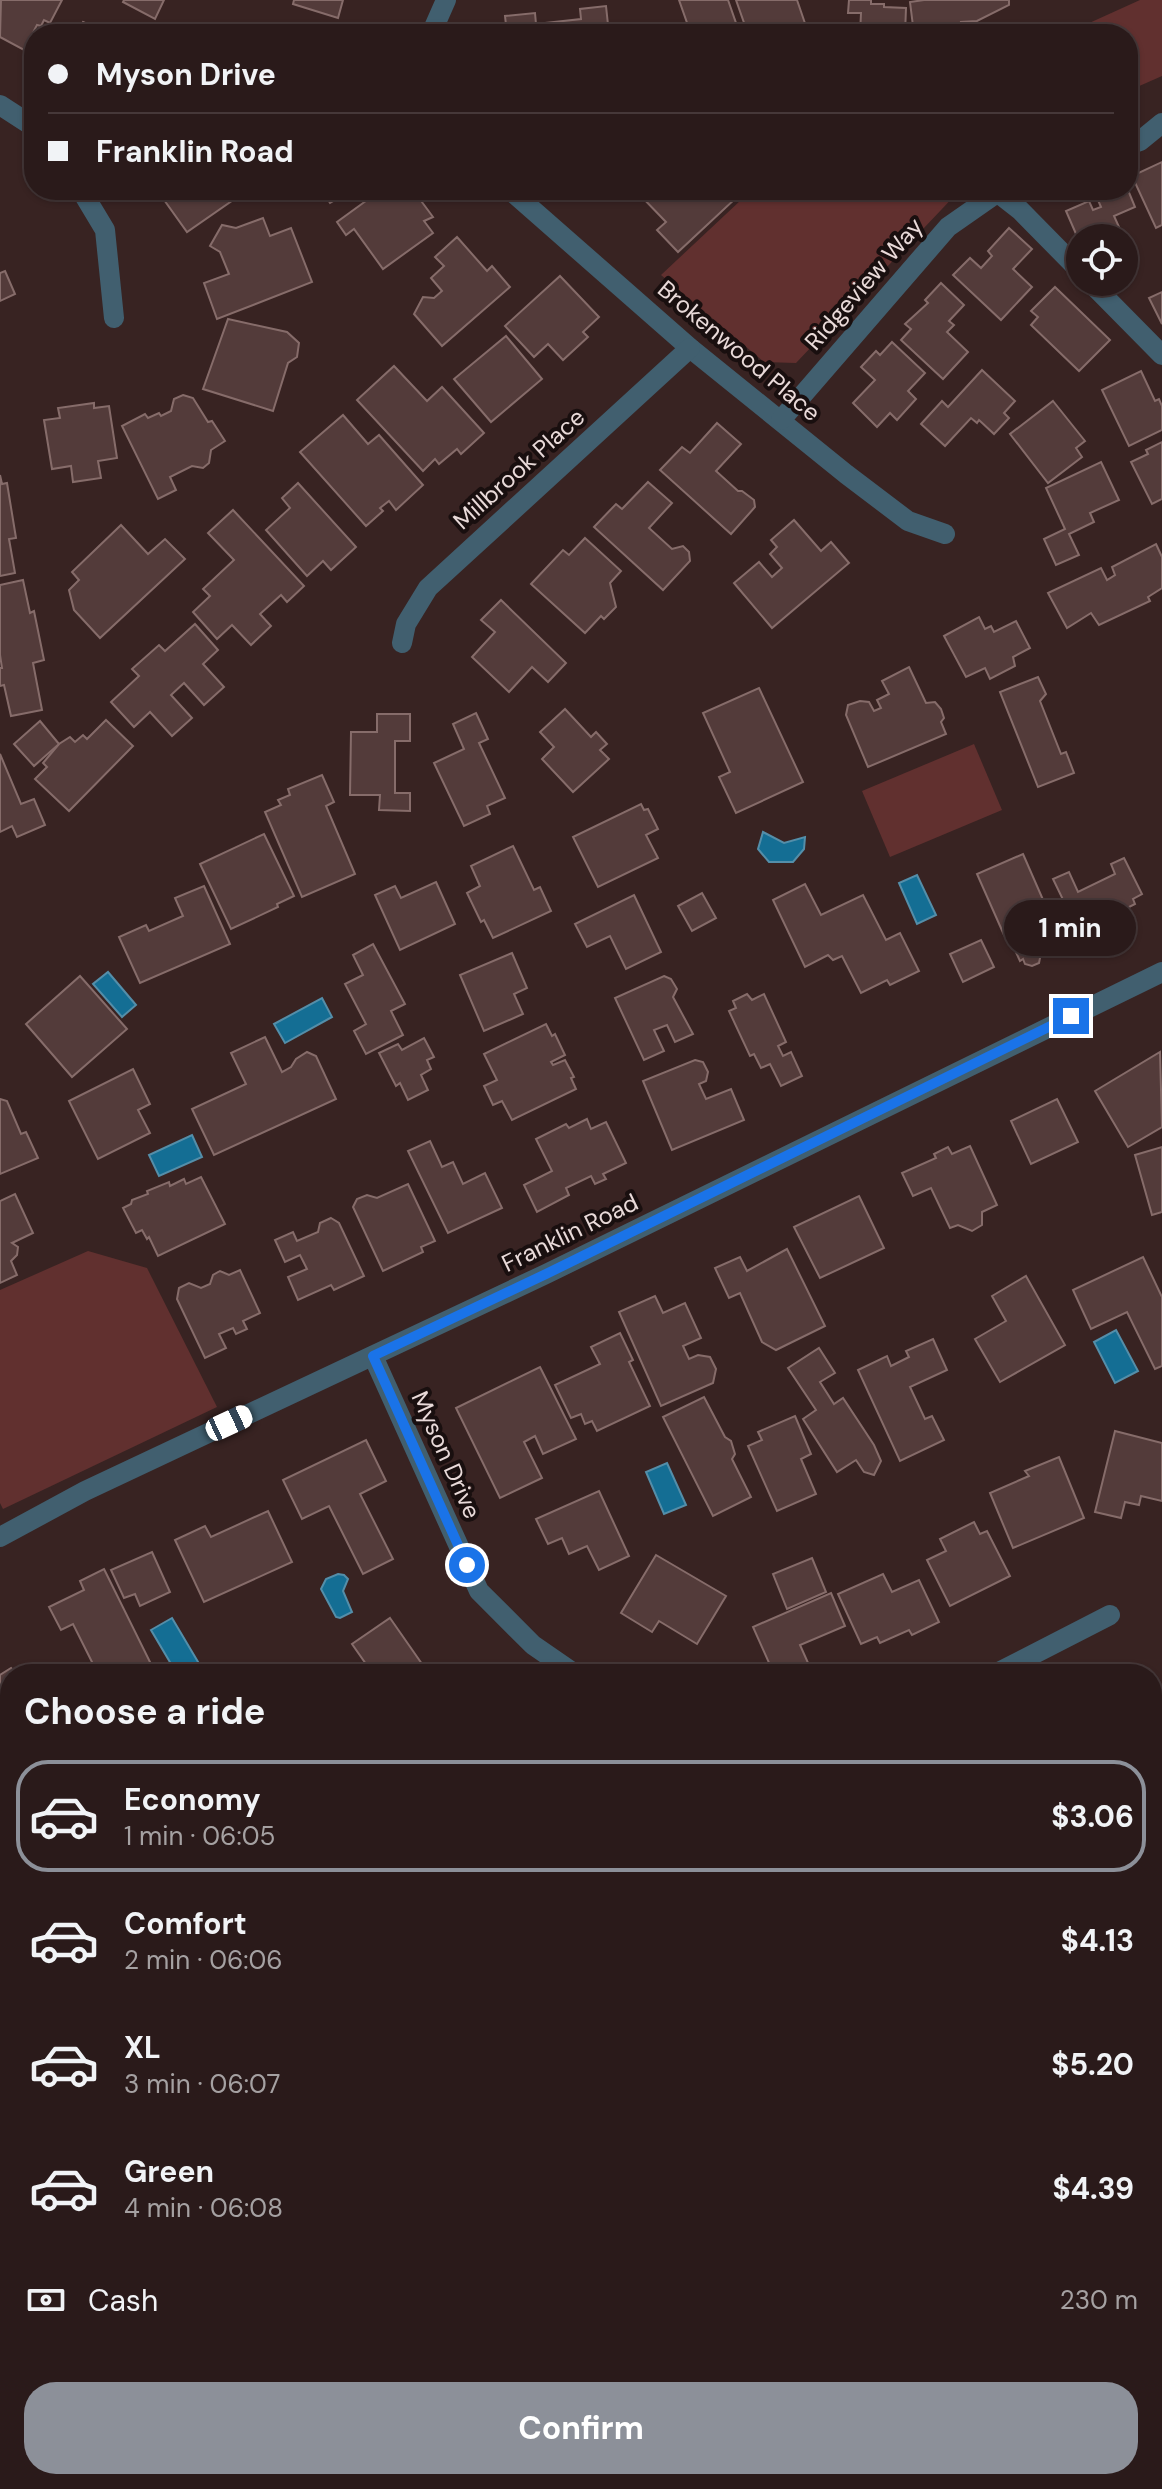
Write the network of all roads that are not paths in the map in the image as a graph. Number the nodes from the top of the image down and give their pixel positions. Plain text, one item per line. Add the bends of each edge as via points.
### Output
1 (446, 0) edge
2 (435, 24) edge
3 (0, 105) edge
4 (24, 121) edge
5 (1162, 123) edge
6 (1138, 142) edge
7 (87, 200) edge
8 (521, 200) edge
9 (986, 200) edge
10 (1009, 200) edge
11 (1066, 257) edge
12 (1104, 296) edge
13 (114, 318) dead end
14 (690, 348) junction
15 (1162, 355) edge
16 (781, 420) junction
17 (945, 534) dead end
18 (402, 643) dead end
19 (1162, 972) edge
20 (373, 1356) junction
21 (0, 1537) edge
22 (1110, 1615) dead end
23 (561, 1664) edge
24 (1014, 1664) edge

1 - 2 street
3 - 4 street
5 - 6 street
7 - 13 street via 105,230
8 - 14 street, Brokenwood Place
9 - 16 street, Ridgeview Way via 948,227
10 - 11 street, Ridgeview Way
12 - 15 street
14 - 16 street, Brokenwood Place
14 - 18 street, Millbrook Place via 428,588 406,624
16 - 17 street, Brokenwood Place via 908,521
19 - 20 street, Franklin Road
20 - 21 street, Franklin Road via 85,1491
20 - 23 street, Myson Drive via 479,1591 533,1645
22 - 24 street

